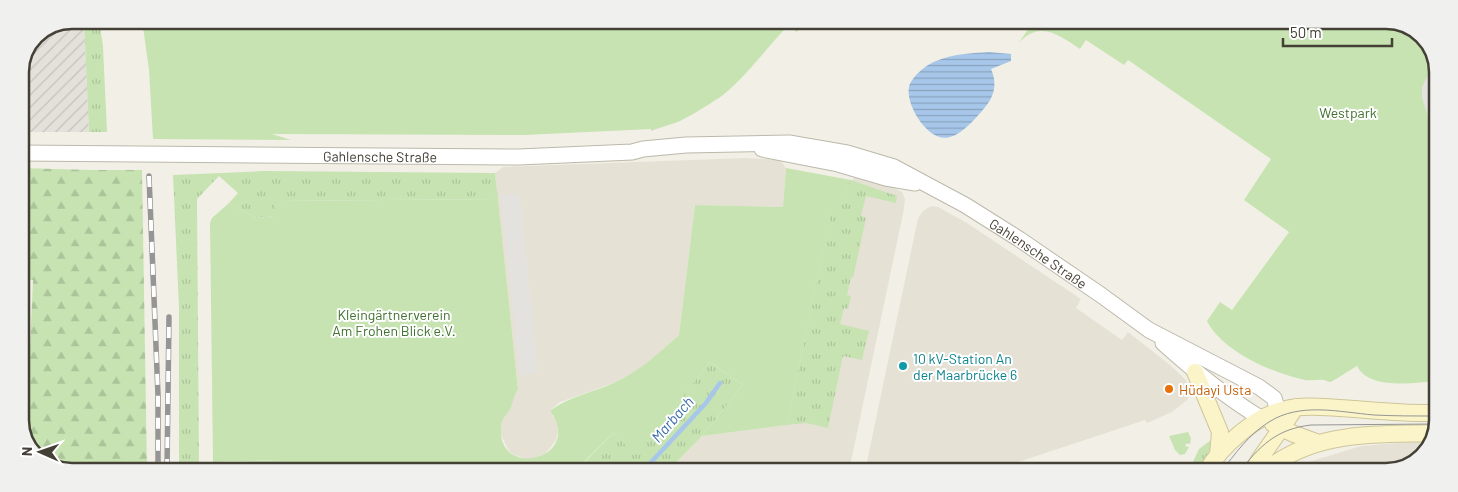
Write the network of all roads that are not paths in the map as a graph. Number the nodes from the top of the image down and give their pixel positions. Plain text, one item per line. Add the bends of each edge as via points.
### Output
1 (29, 153) edge
2 (1149, 330) junction
3 (1195, 372) junction
4 (1296, 408) junction
5 (1278, 411) junction
6 (1429, 413) edge
7 (1262, 419) junction
8 (1281, 428) junction
9 (1427, 433) edge
10 (1319, 442) junction
11 (1218, 455) junction
12 (1212, 463) edge
13 (1258, 463) edge
14 (1276, 463) edge

1 - 2 street, Gahlensche Straße via 519,157 738,144 790,144 847,153 894,167 965,205
2 - 3 street, Gahlensche Straße
2 - 5 street, Gahlensche Straße via 1259,387 1274,398
3 - 7 street, Gahlensche Straße
3 - 11 main road, Gahlensche Straße via 1220,432
4 - 5 main road
4 - 6 main road via 1319,406
4 - 8 main road
5 - 7 main road
5 - 8 main road
7 - 8 main road
7 - 11 main road via 1242,431
8 - 10 main road
8 - 13 main road
9 - 10 main road via 1347,436
10 - 14 main road
11 - 12 main road

